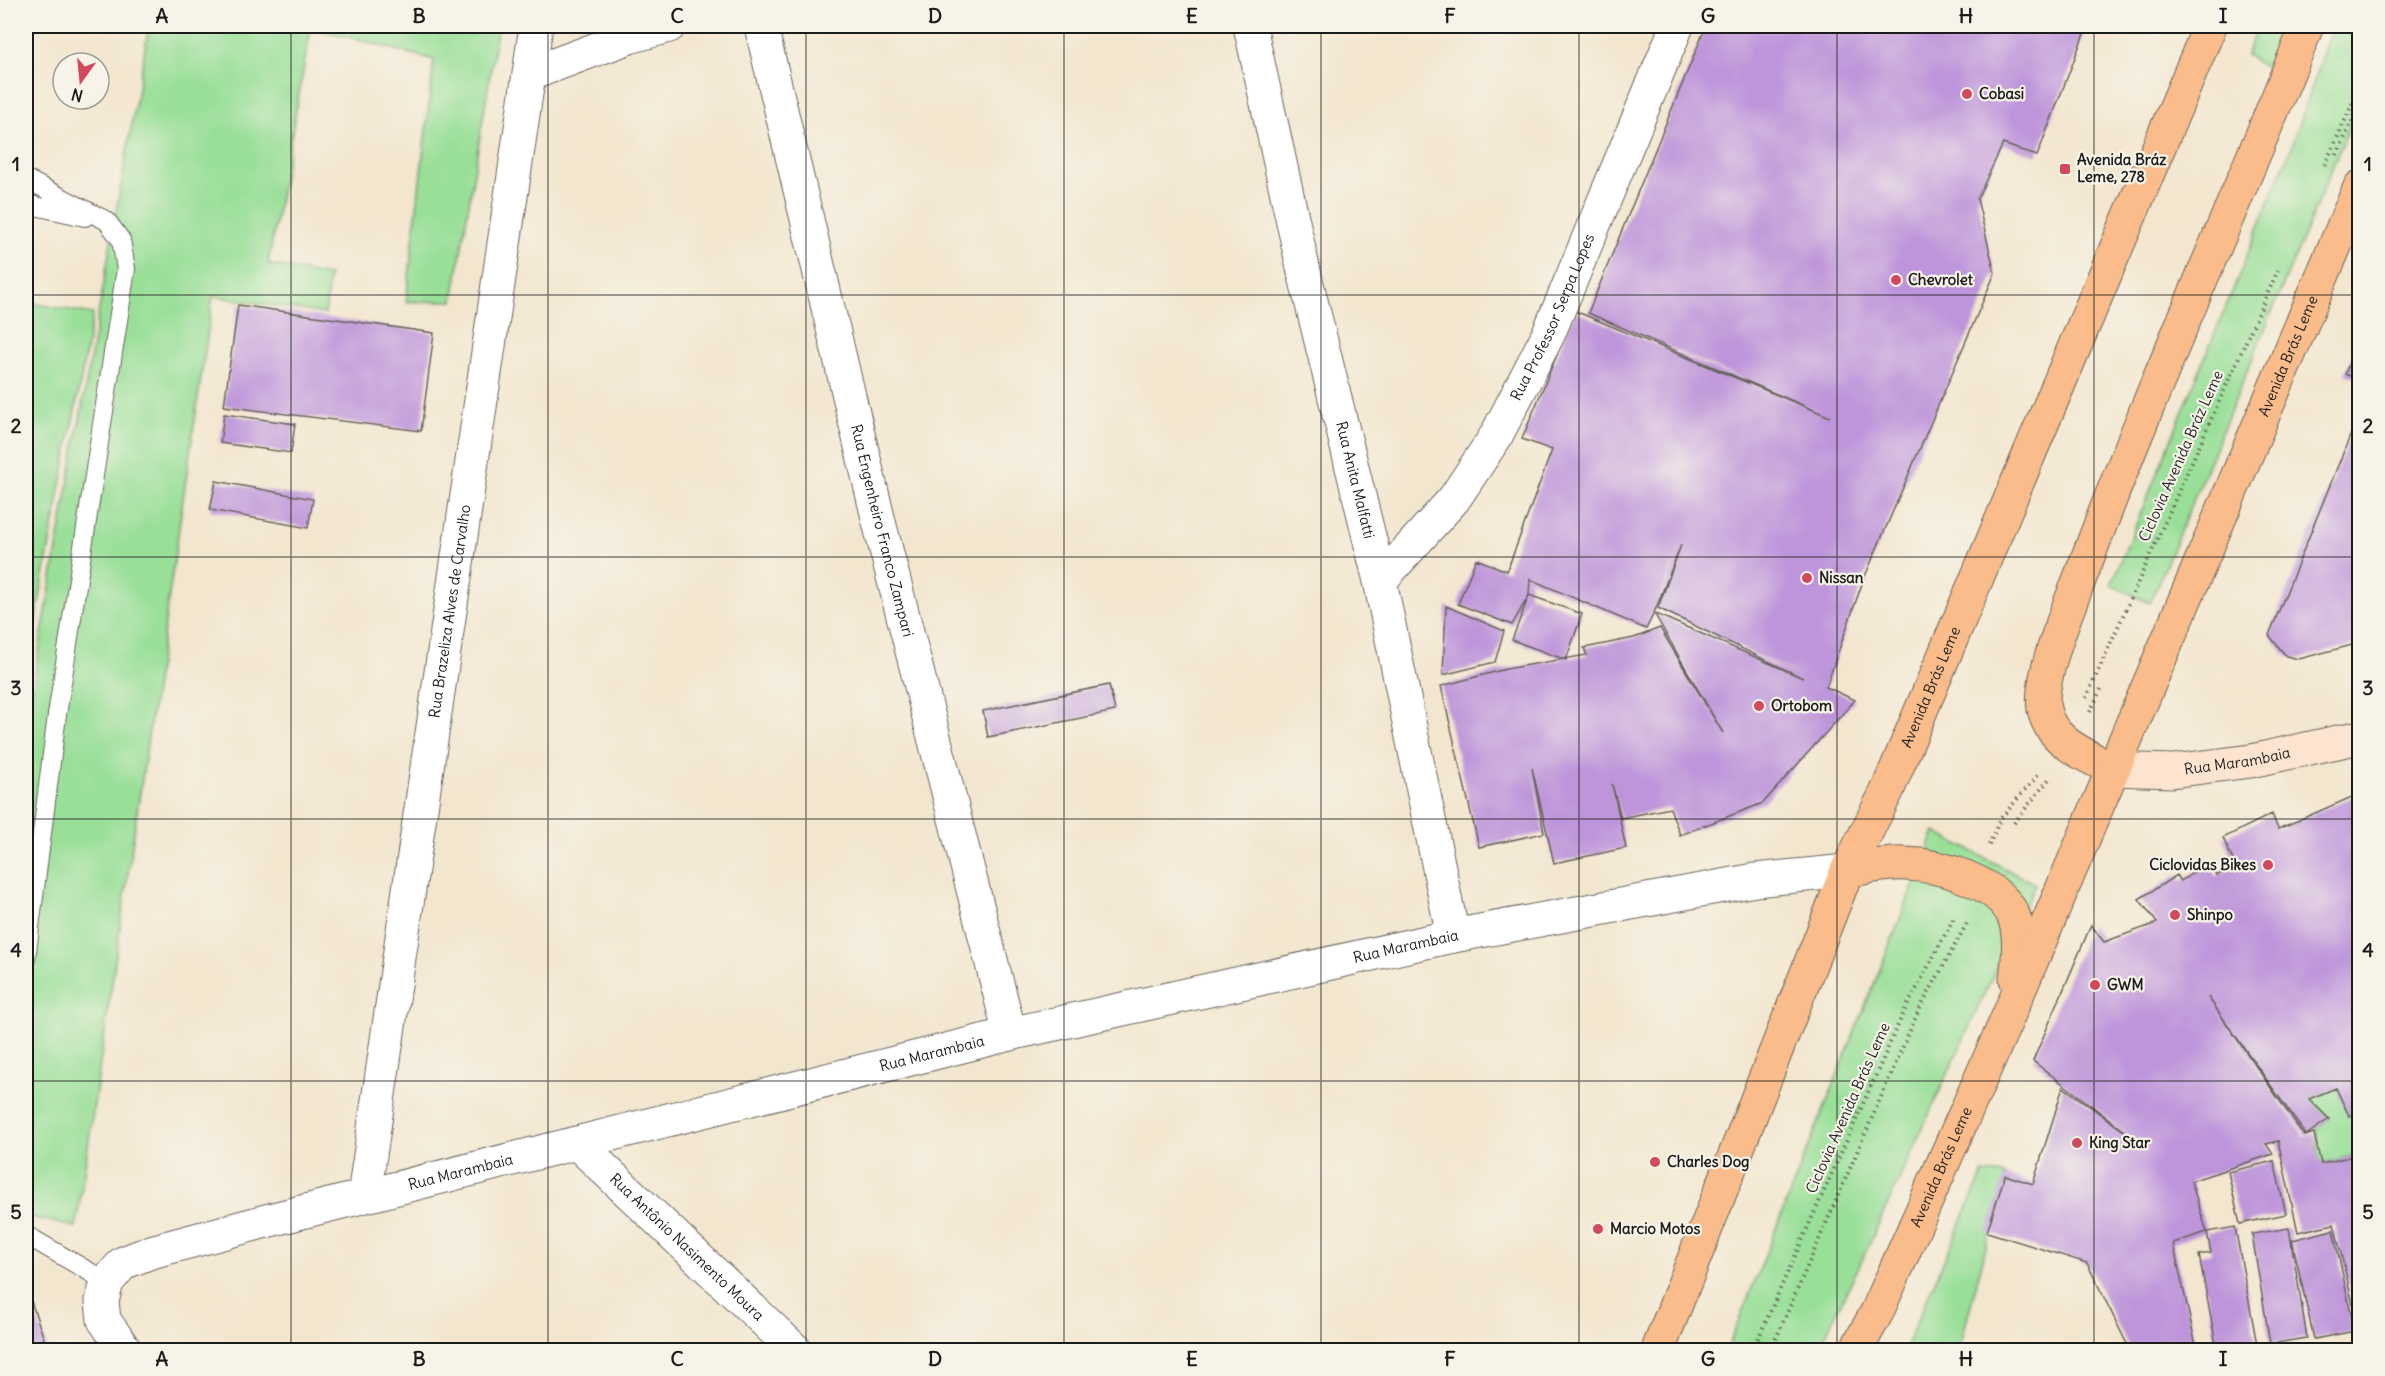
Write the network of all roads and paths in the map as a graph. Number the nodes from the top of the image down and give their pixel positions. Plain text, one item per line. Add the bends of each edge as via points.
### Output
1 (536, 26) edge
2 (669, 26) edge
3 (761, 26) edge
4 (1250, 26) edge
5 (1677, 26) edge
6 (2210, 26) edge
7 (2307, 26) edge
8 (530, 74) junction
9 (2360, 87) edge
10 (2321, 175) dead end
11 (26, 179) edge
12 (2360, 187) edge
13 (26, 204) edge
14 (107, 221) junction
15 (2283, 260) dead end
16 (1380, 581) junction
17 (2360, 737) edge
18 (2066, 742) junction
19 (2112, 769) junction
20 (2000, 819) dead end
21 (1847, 871) junction
22 (1981, 884) junction
23 (1453, 936) junction
24 (26, 958) edge
25 (2007, 1019) junction
26 (1010, 1034) junction
27 (578, 1144) junction
28 (364, 1196) junction
29 (26, 1235) edge
30 (107, 1282) junction
31 (123, 1349) edge
32 (795, 1350) edge
33 (1658, 1350) edge
34 (1753, 1350) edge
35 (1771, 1350) edge
36 (1856, 1350) edge

1 - 8 street, Rua Brazeliza Alves de Carvalho
2 - 8 street
3 - 26 street, Rua Engenheiro Franco Zampari via 882,534
4 - 16 street, Rua Anita Malfatti via 1304,272
5 - 16 street, Rua Professor Serpa Lopes via 1548,335 1496,436 1454,499
6 - 21 main road, Avenida Brás Leme via 1887,791
7 - 18 main road via 2109,500 2060,633 2047,673 2043,707 2050,728
8 - 28 street, Rua Brazeliza Alves de Carvalho
9 - 10 path
11 - 14 lane
12 - 19 main road, Avenida Brás Leme
13 - 14 lane
14 - 24 lane via 122,240 126,269 57,715
15 - 18 path, Ciclovia Avenida Bráz Leme
16 - 23 street, Rua Anita Malfatti
17 - 19 street, Rua Marambaia via 2251,760 2172,771
18 - 19 main road
18 - 20 path, Ciclovia Avenida Bráz Leme
19 - 25 main road, Avenida Brás Leme
21 - 22 main road via 1906,864 1938,869
21 - 23 street, Rua Marambaia via 1755,880
21 - 33 main road, Avenida Brás Leme
22 - 25 main road via 2006,904 2015,919 2016,978
22 - 34 path, Ciclovia Avenida Brás Leme via 1904,1012
22 - 35 path via 1918,1012
23 - 26 street, Rua Marambaia
25 - 36 main road, Avenida Brás Leme via 1877,1312
26 - 27 street, Rua Marambaia
27 - 28 street, Rua Marambaia
27 - 32 street, Rua Antônio Nasimento Moura
28 - 30 street, Rua Marambaia via 151,1252 123,1263
29 - 30 lane
30 - 31 street via 102,1301 104,1320

